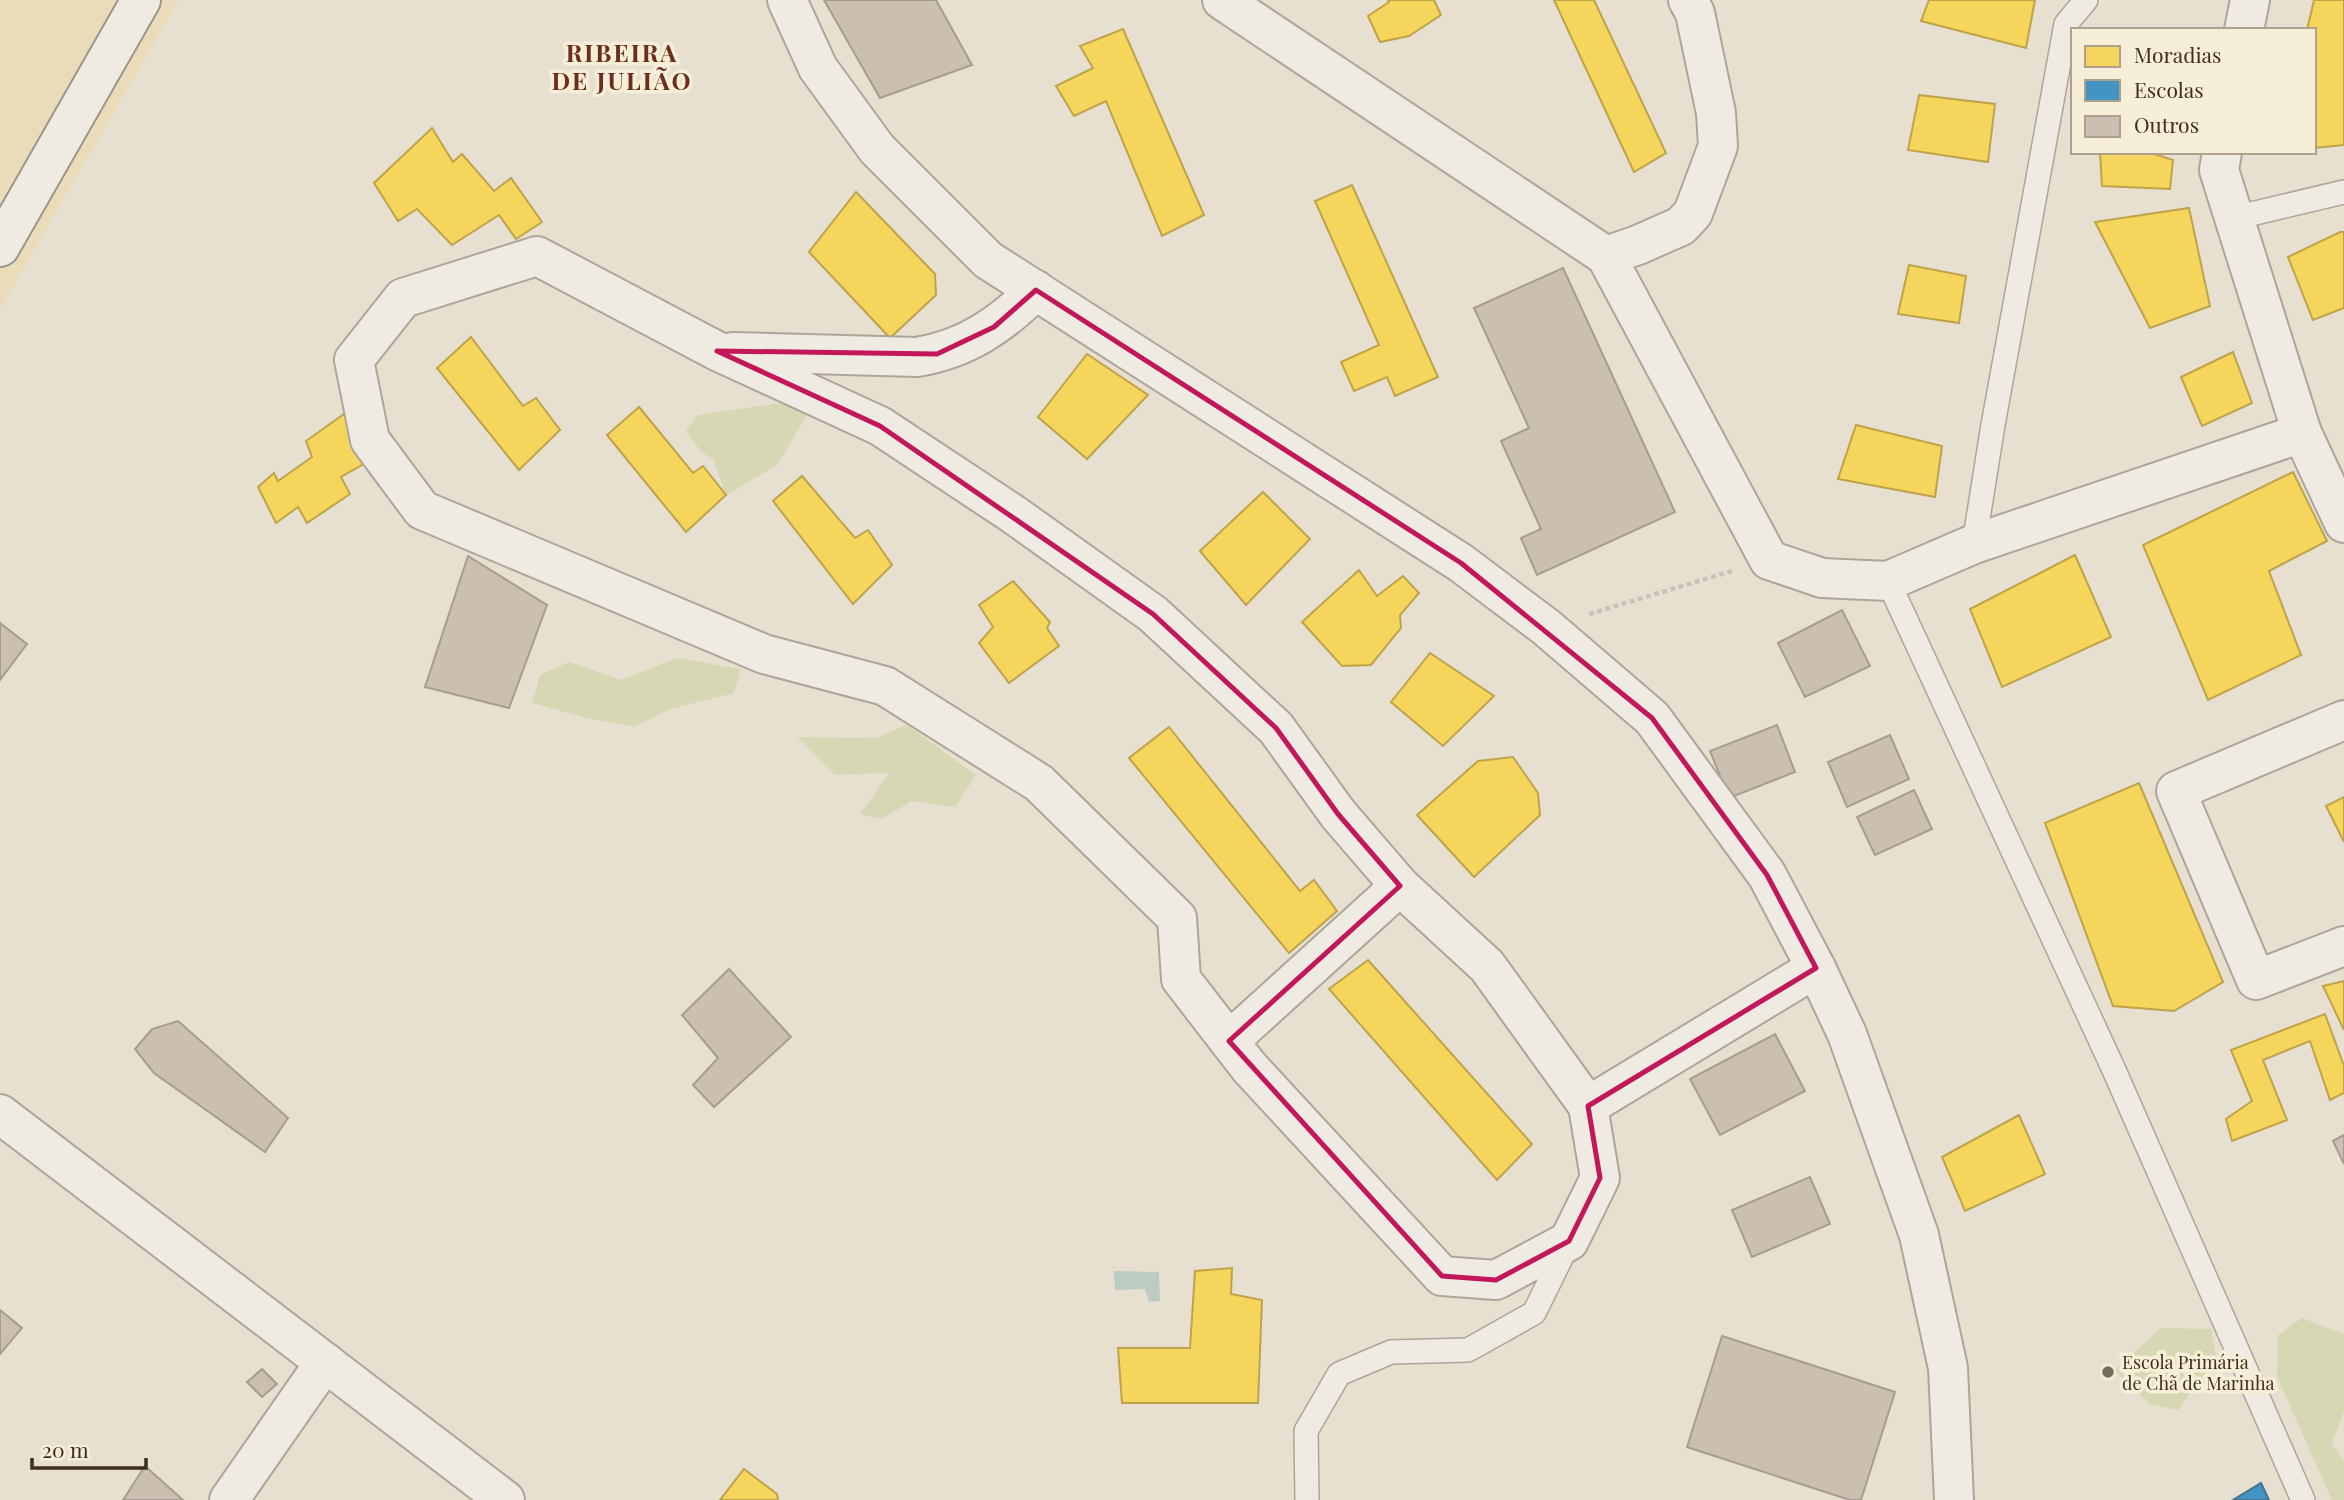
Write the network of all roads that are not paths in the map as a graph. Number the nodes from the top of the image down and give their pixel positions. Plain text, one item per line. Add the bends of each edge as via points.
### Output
1 (141, 0) edge
2 (788, 0) edge
3 (1222, 0) edge
4 (1688, 0) edge
5 (2086, 0) edge
6 (2250, 0) edge
7 (2244, 28) edge
8 (2222, 154) edge
9 (2344, 192) edge
10 (2234, 218) junction
11 (0, 247) edge
12 (1606, 256) junction
13 (1035, 290) junction
14 (717, 351) junction
15 (2302, 433) junction
16 (2344, 523) edge
17 (1974, 544) junction
18 (1888, 581) junction
19 (2344, 720) edge
20 (1400, 886) junction
21 (2344, 946) edge
22 (1816, 968) junction
23 (1229, 1041) junction
24 (1588, 1106) junction
25 (0, 1114) edge
26 (1569, 1241) junction
27 (326, 1363) junction
28 (229, 1500) edge
29 (505, 1500) edge
30 (1307, 1500) edge
31 (1954, 1500) edge
32 (2303, 1500) edge

1 - 11 street
2 - 13 street via 818,68 877,149 988,260
3 - 12 street
4 - 12 street via 1695,13 1713,100 1718,146 1693,213 1681,226
5 - 17 lane via 2066,24
6 - 7 street
8 - 10 street via 2219,170
9 - 10 lane
10 - 15 street
12 - 18 street via 1769,560 1822,578
13 - 14 street via 994,327 937,354
13 - 22 street via 1461,563 1546,627 1652,718 1767,875
14 - 20 street via 880,426 1153,614 1276,728 1338,814
14 - 23 street via 537,256 403,298 354,360 370,440 422,510 764,654 885,685 1039,783 1177,918 1181,979
15 - 16 street
15 - 17 street
17 - 18 street
18 - 32 lane via 2114,1070
19 - 21 street via 2176,791 2256,979
20 - 23 street
20 - 24 street via 1488,966
22 - 24 street
22 - 31 street via 1847,1034 1919,1235 1948,1368
23 - 26 street via 1442,1276 1496,1280
24 - 26 street via 1600,1178
25 - 27 street
26 - 30 lane via 1534,1313 1468,1350 1391,1352 1339,1374 1306,1431
27 - 28 street
27 - 29 street

